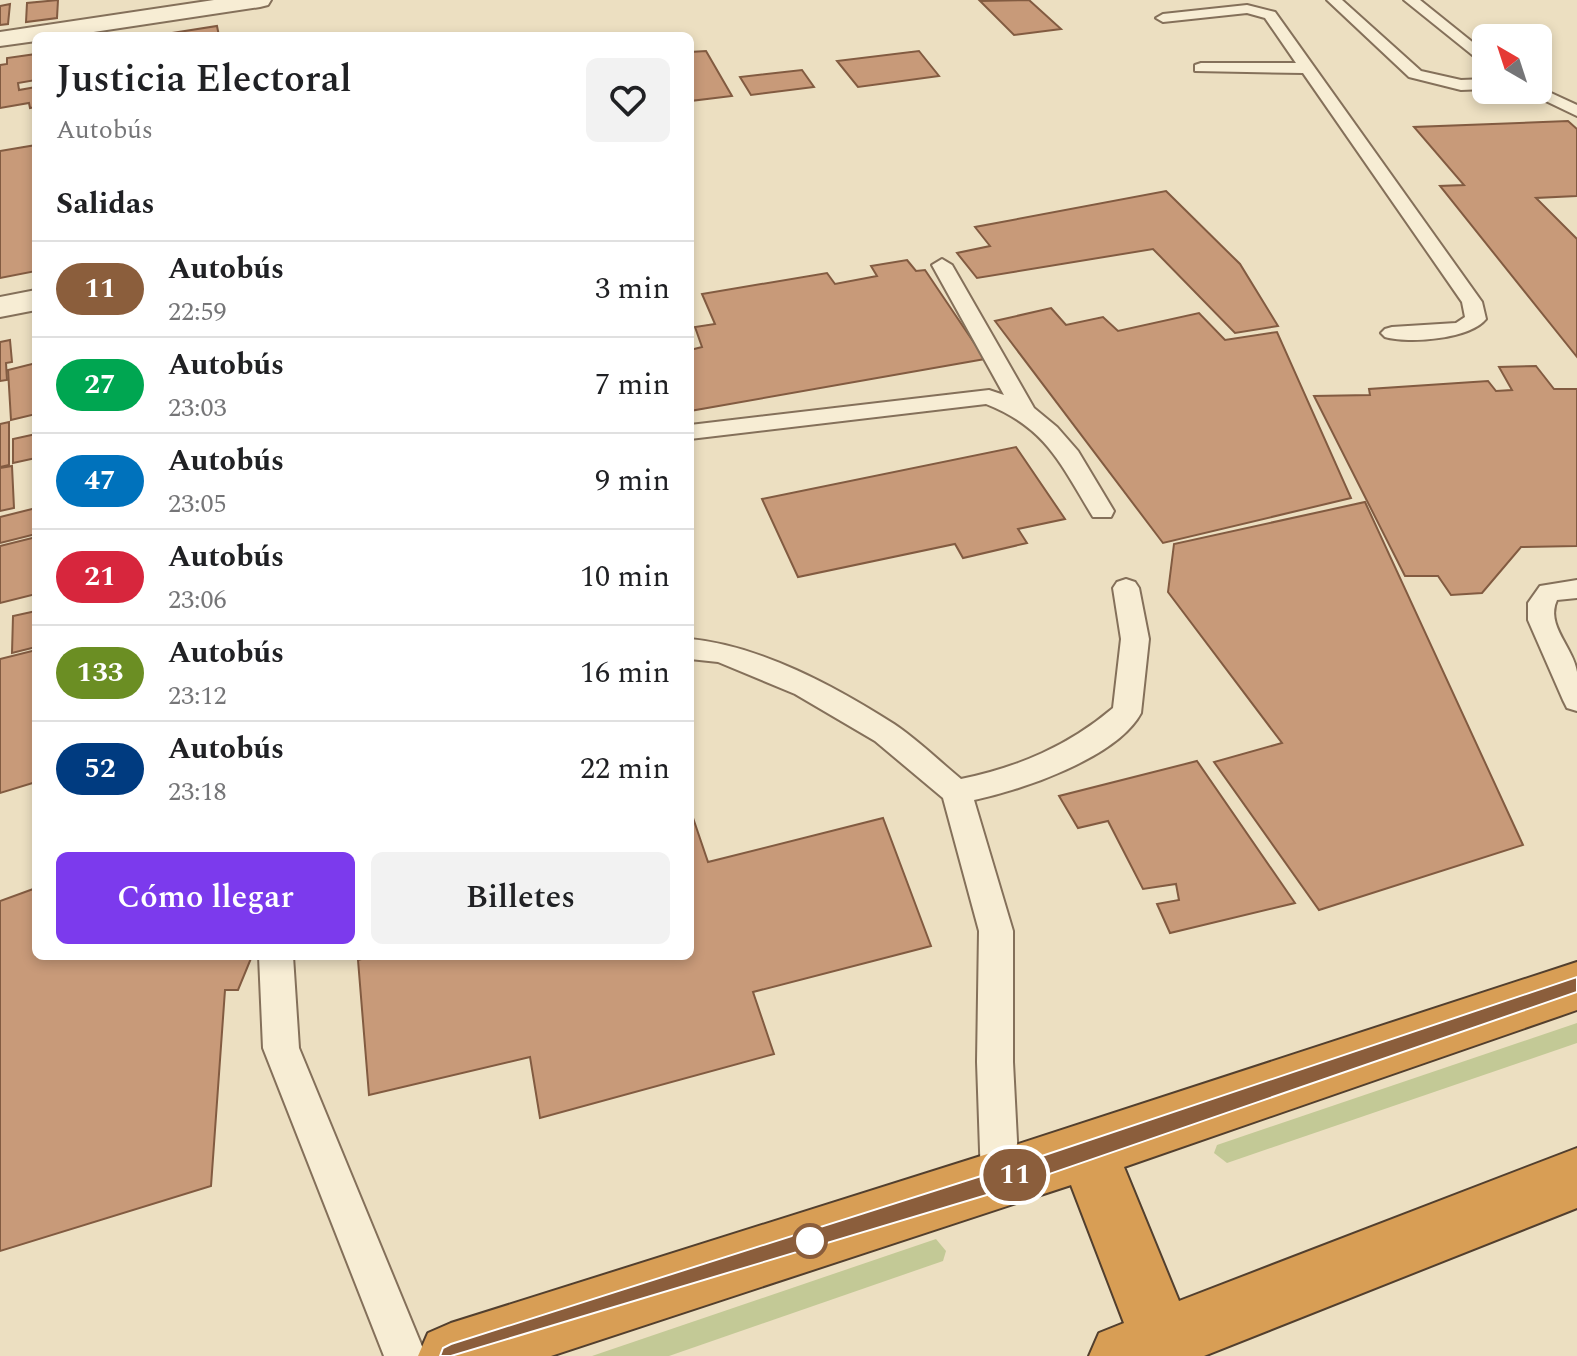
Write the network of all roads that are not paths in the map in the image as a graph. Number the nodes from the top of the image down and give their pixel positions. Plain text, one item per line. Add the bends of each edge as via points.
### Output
1 (260, 0) edge
2 (1334, 0) edge
3 (1411, 0) edge
4 (1163, 18) dead end
5 (47, 32) edge
6 (32, 34) edge
7 (0, 39) edge
8 (1472, 50) edge
9 (1201, 68) dead end
10 (1305, 68) junction
11 (1472, 85) edge
12 (1552, 100) edge
13 (1577, 111) edge
14 (942, 265) dead end
15 (32, 301) edge
16 (0, 307) edge
17 (1392, 333) dead end
18 (1025, 413) junction
19 (694, 432) edge
20 (1102, 511) dead end
21 (1126, 588) dead end
22 (1577, 589) edge
23 (694, 649) edge
24 (1577, 700) edge
25 (956, 792) junction
26 (276, 960) edge
27 (1577, 986) edge
28 (1088, 1151) junction
29 (1577, 1178) edge
30 (1000, 1180) junction
31 (1142, 1348) edge
32 (405, 1356) edge
33 (451, 1356) edge

1 - 5 street
2 - 11 lane via 1415,74
3 - 8 lane
4 - 10 lane via 1260,11 1270,15
6 - 7 street
9 - 10 lane
10 - 17 lane via 1472,302 1476,319 1461,329
12 - 13 lane
14 - 18 lane
15 - 16 street
18 - 19 lane via 989,397
18 - 20 lane via 1055,439
21 - 25 lane via 1135,639 1127,713 1096,741 1057,761 1007,782
22 - 24 lane via 1549,592 1541,603 1541,620
23 - 25 lane via 722,652 805,687 885,733
25 - 30 lane via 996,931
26 - 32 lane via 281,1048
27 - 28 highway
28 - 30 highway
28 - 31 highway
29 - 31 highway
30 - 33 highway

